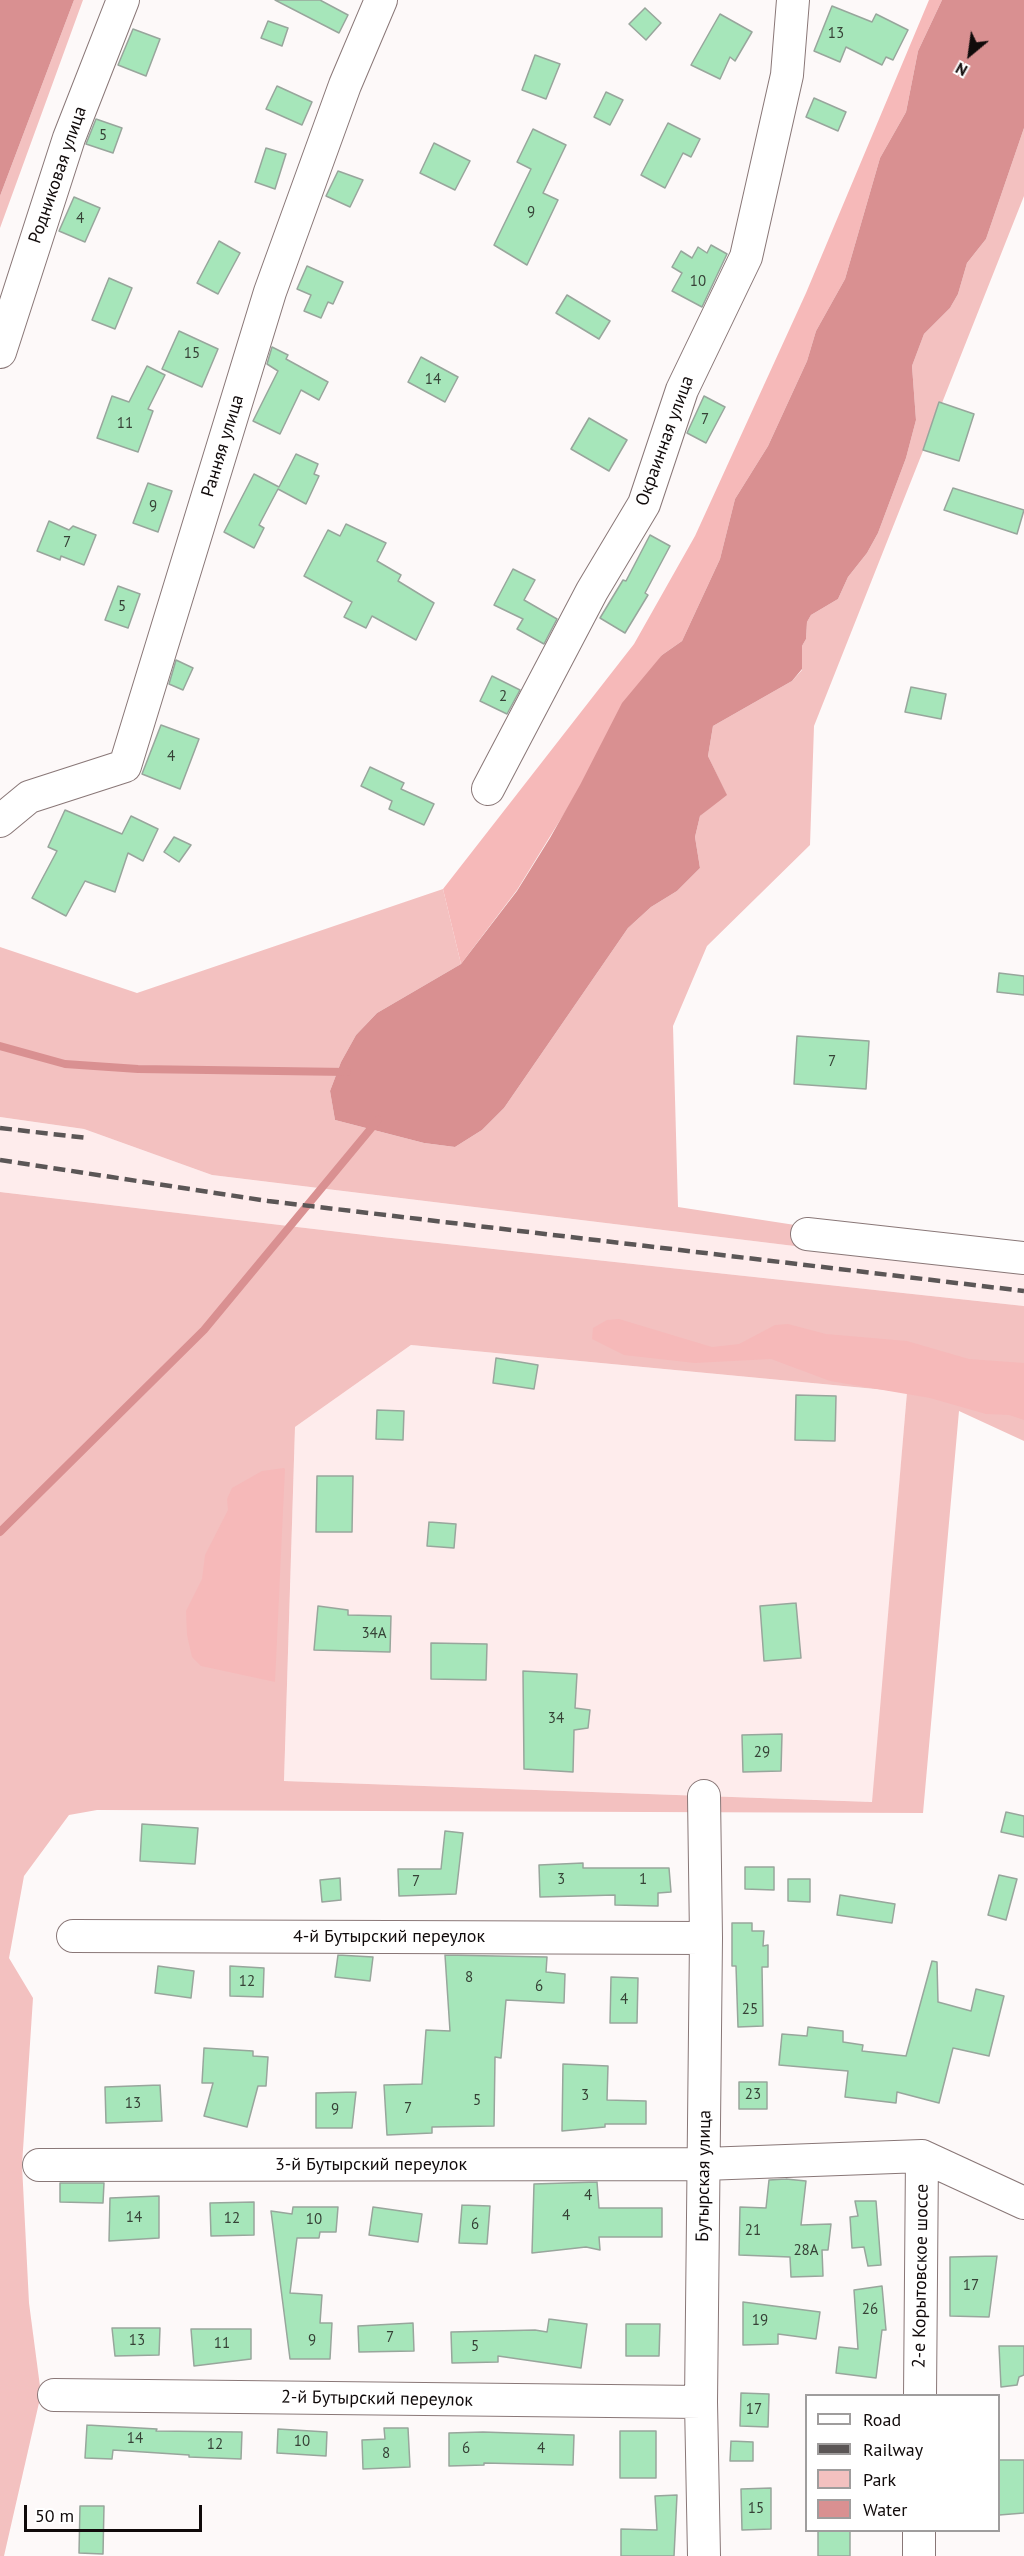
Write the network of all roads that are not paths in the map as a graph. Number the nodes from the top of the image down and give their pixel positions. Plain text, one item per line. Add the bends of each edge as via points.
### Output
1 (123, 0) edge
2 (381, 0) edge
3 (793, 0) edge
4 (0, 352) edge
5 (488, 789) dead end
6 (0, 821) edge
7 (807, 1234) dead end
8 (1024, 1258) edge
9 (704, 1796) dead end
10 (73, 1936) dead end
11 (706, 1938) junction
12 (922, 2156) junction
13 (39, 2164) dead end
14 (704, 2164) junction
15 (1024, 2203) edge
16 (920, 2394) edge
17 (54, 2396) dead end
18 (701, 2402) junction
19 (919, 2532) edge
20 (704, 2556) edge
21 (918, 2556) edge

1 - 4 street, Родниковая улица via 69,138
2 - 6 street, Ранняя улица via 345,85 270,292 125,766 29,796
3 - 5 street, Окраинная улица via 787,75 746,257 682,390 644,504 592,591
7 - 8 street
9 - 11 street, Бутырская улица
10 - 11 street, 4-й Бутырский переулок
11 - 14 street, Бутырская улица
12 - 14 street, 3-й Бутырский переулок
12 - 15 street
12 - 16 street, 2-е Корытовское шоссе
13 - 14 street, 3-й Бутырский переулок
14 - 18 street, Бутырская улица
17 - 18 street, 2-й Бутырский переулок
18 - 20 street, Бутырская улица
19 - 21 street

